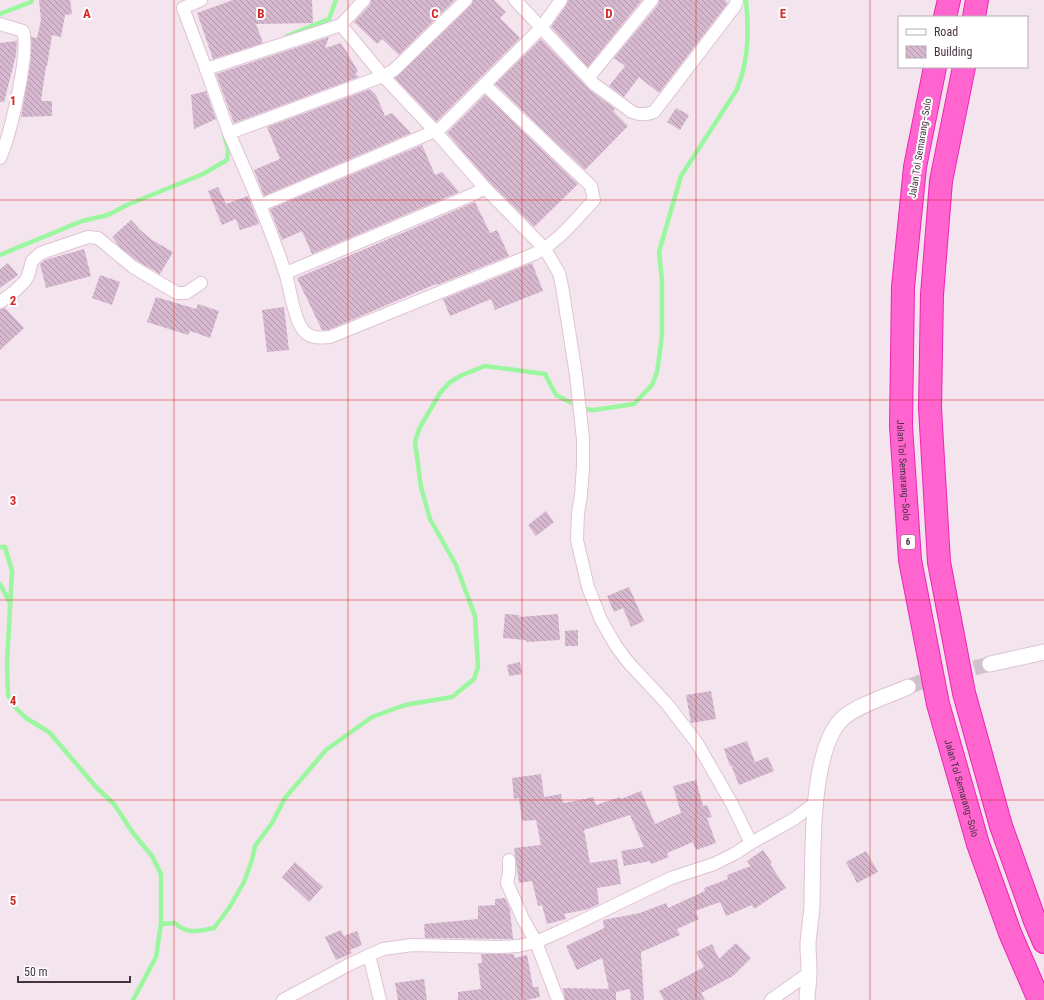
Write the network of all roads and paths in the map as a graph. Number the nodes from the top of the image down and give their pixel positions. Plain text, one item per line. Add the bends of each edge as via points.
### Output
1 (201, 0) edge
2 (364, 0) edge
3 (466, 0) edge
4 (515, 0) edge
5 (561, 0) edge
6 (652, 0) edge
7 (737, 0) edge
8 (949, 0) edge
9 (977, 0) edge
10 (182, 4) edge
11 (945, 16) edge
12 (974, 16) edge
13 (0, 24) edge
14 (341, 25) junction
15 (541, 28) junction
16 (206, 68) junction
17 (934, 68) edge
18 (964, 68) edge
19 (383, 76) junction
20 (589, 77) junction
21 (485, 85) junction
22 (436, 131) junction
23 (229, 133) junction
24 (0, 158) edge
25 (485, 188) junction
26 (261, 205) junction
27 (545, 248) junction
28 (286, 273) junction
29 (201, 283) dead end
30 (0, 302) edge
31 (1044, 652) edge
32 (990, 664) tunnel mouth
33 (908, 687) tunnel mouth
34 (815, 803) junction
35 (751, 843) junction
36 (509, 860) dead end
37 (536, 942) junction
38 (1044, 942) edge
39 (369, 955) junction
40 (809, 973) junction
41 (283, 1000) edge
42 (380, 1000) edge
43 (558, 1000) edge
44 (771, 1000) edge
45 (807, 1000) edge
46 (1039, 1000) edge

1 - 10 street
2 - 14 street
3 - 19 street via 394,70
4 - 15 street
5 - 15 street
6 - 20 street
7 - 20 street via 654,112 638,115 632,112 594,84
8 - 11 highway
9 - 12 highway
10 - 16 street
13 - 24 street via 23,31 25,37 22,70 6,145
14 - 16 street
14 - 19 street
15 - 20 street
15 - 21 street
16 - 23 street
17 - 46 highway, Jalan Tol Semarang–Solo / 6 via 915,167 903,287 901,426 910,560 938,704 978,844 1010,933
18 - 38 highway via 941,181 932,295 930,408 938,562 964,693 999,819
19 - 22 street
19 - 23 street
21 - 22 street
21 - 27 street via 591,186 594,200
22 - 25 street
22 - 26 street
23 - 26 street
25 - 27 street
25 - 28 street
26 - 28 street
27 - 28 street via 330,337 310,337 301,327
27 - 35 street via 559,273 562,286 579,406 583,467 578,540 594,605 608,633 628,662 668,704 697,743
29 - 30 street via 186,293 176,293 133,267 98,238 88,237 41,253 32,261 25,281
31 - 32 street
33 - 34 street via 853,710 833,730 826,745
34 - 35 street via 794,819
34 - 40 street via 812,914 808,943
35 - 37 street via 714,864 671,878
36 - 37 street via 507,883
37 - 39 street via 498,947 396,946
37 - 43 street
39 - 41 street
39 - 42 street
40 - 44 street
40 - 45 street

